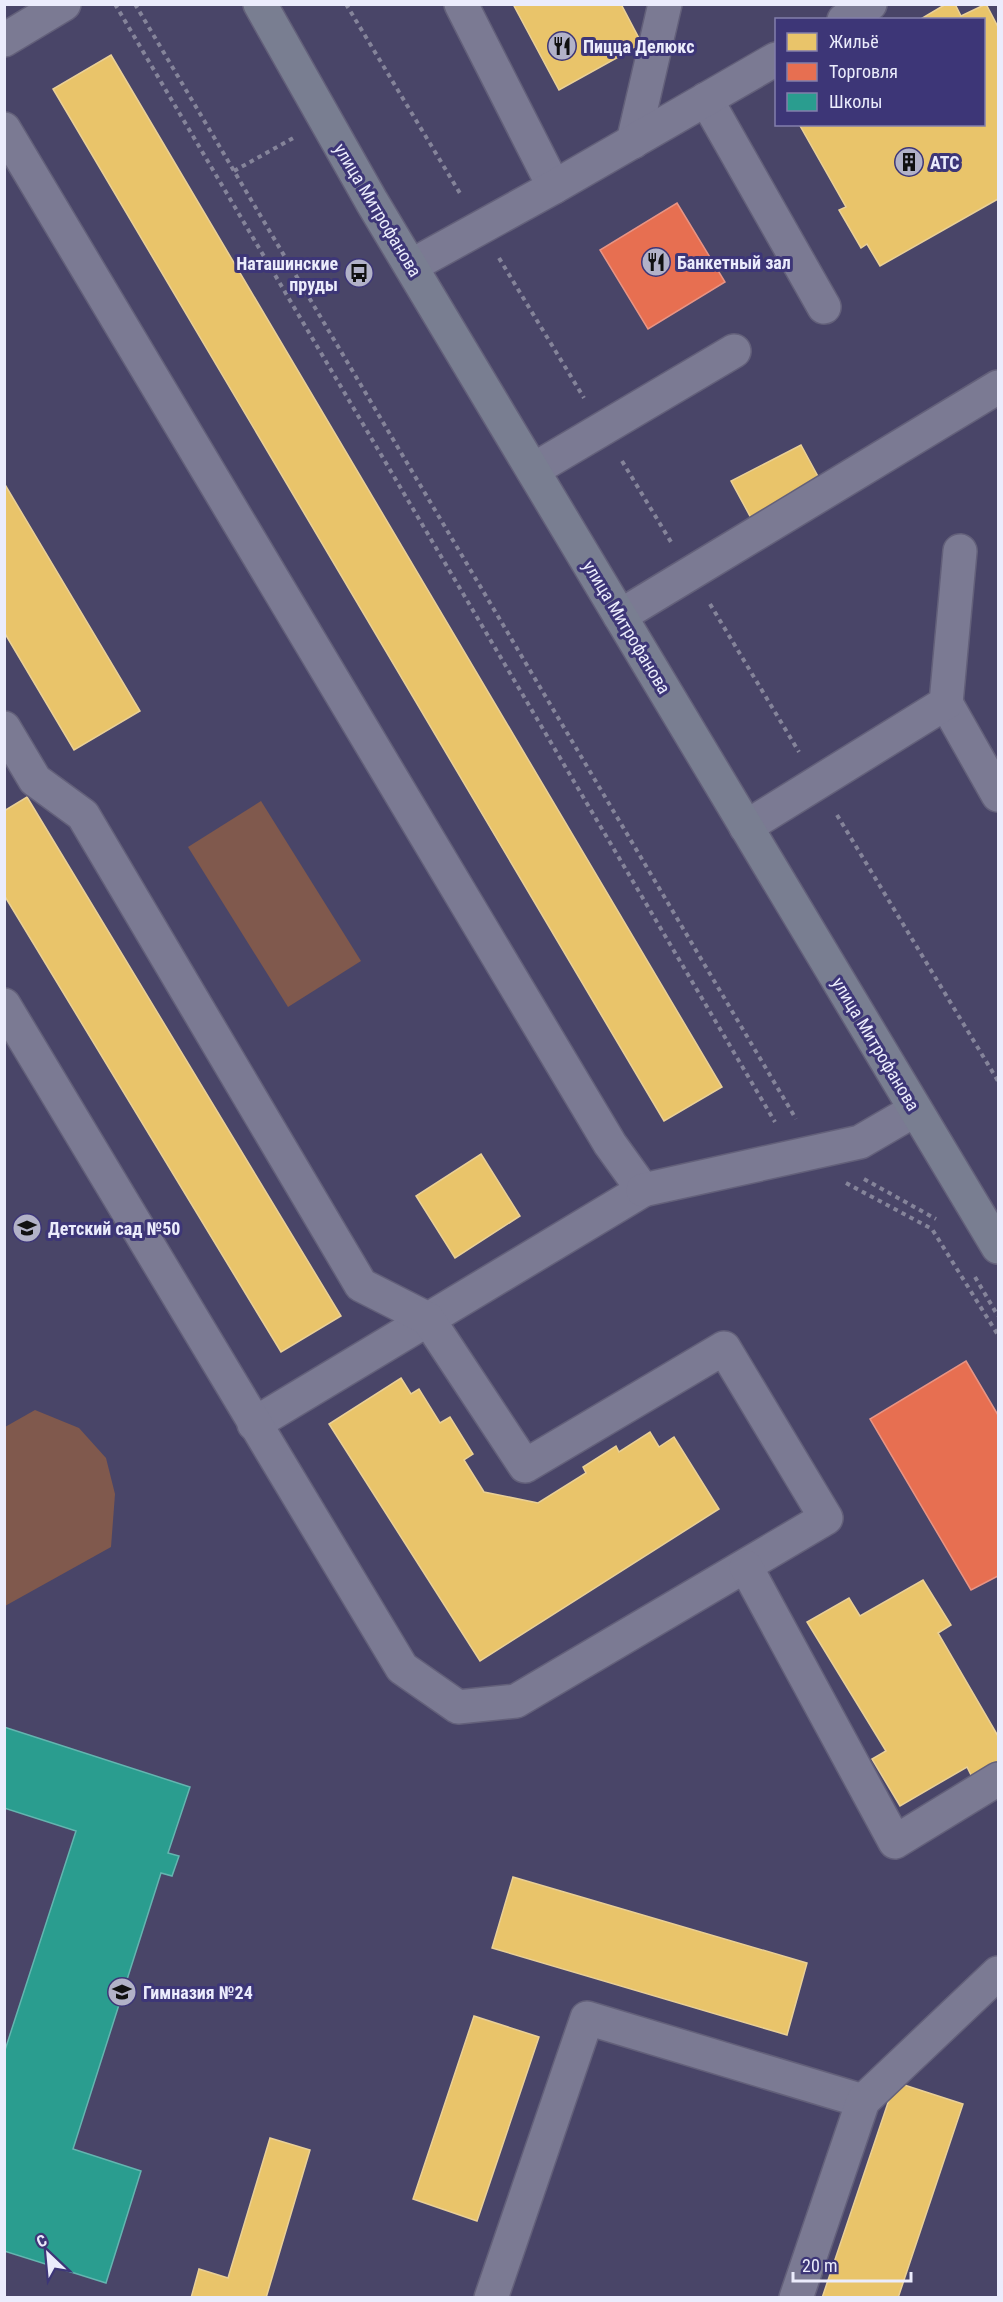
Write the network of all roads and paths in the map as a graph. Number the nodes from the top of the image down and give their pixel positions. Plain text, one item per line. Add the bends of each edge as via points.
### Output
1 (64, 4) edge
2 (115, 4) edge
3 (135, 4) edge
4 (260, 4) edge
5 (461, 4) edge
6 (665, 4) edge
7 (870, 4) edge
8 (847, 18) edge
9 (4, 40) edge
10 (775, 60) edge
11 (706, 99) junction
12 (4, 129) edge
13 (633, 142) junction
14 (554, 187) junction
15 (411, 266) junction
16 (824, 307) dead end
17 (734, 351) dead end
18 (999, 387) edge
19 (533, 470) junction
20 (960, 550) dead end
21 (620, 616) junction
22 (946, 703) junction
23 (4, 728) edge
24 (999, 795) edge
25 (746, 827) junction
26 (4, 1005) edge
27 (915, 1110) junction
28 (805, 1154) junction
29 (643, 1190) junction
30 (941, 1221) dead end
31 (999, 1247) edge
32 (970, 1268) dead end
33 (999, 1316) edge
34 (429, 1319) junction
35 (999, 1335) edge
36 (254, 1424) junction
37 (746, 1567) junction
38 (999, 1779) edge
39 (999, 1973) edge
40 (863, 2101) junction
41 (491, 2298) edge
42 (796, 2298) edge

1 - 9 lane
2 - 28 path
3 - 28 path
4 - 15 main road, улица Митрофанова
5 - 14 lane
6 - 13 lane
7 - 8 lane
10 - 11 lane
11 - 13 lane
11 - 16 lane
12 - 29 lane via 603,1134
13 - 14 lane
14 - 15 lane
15 - 19 main road, улица Митрофанова
17 - 19 lane
18 - 21 lane
19 - 21 main road, улица Митрофанова
20 - 22 lane
21 - 25 main road, улица Митрофанова
22 - 24 lane
22 - 25 lane
23 - 34 lane via 35,780 83,815 361,1285
25 - 27 main road, улица Митрофанова
26 - 36 lane
27 - 28 lane via 860,1142
27 - 31 main road, улица Митрофанова
28 - 29 lane
28 - 30 path
28 - 35 path via 932,1229
29 - 34 lane
32 - 33 path
34 - 36 lane
34 - 37 lane via 525,1466 724,1348 826,1518
36 - 37 lane via 402,1668 458,1707 516,1701
37 - 38 lane via 895,1842
39 - 40 lane
40 - 41 lane via 587,2018
40 - 42 lane

